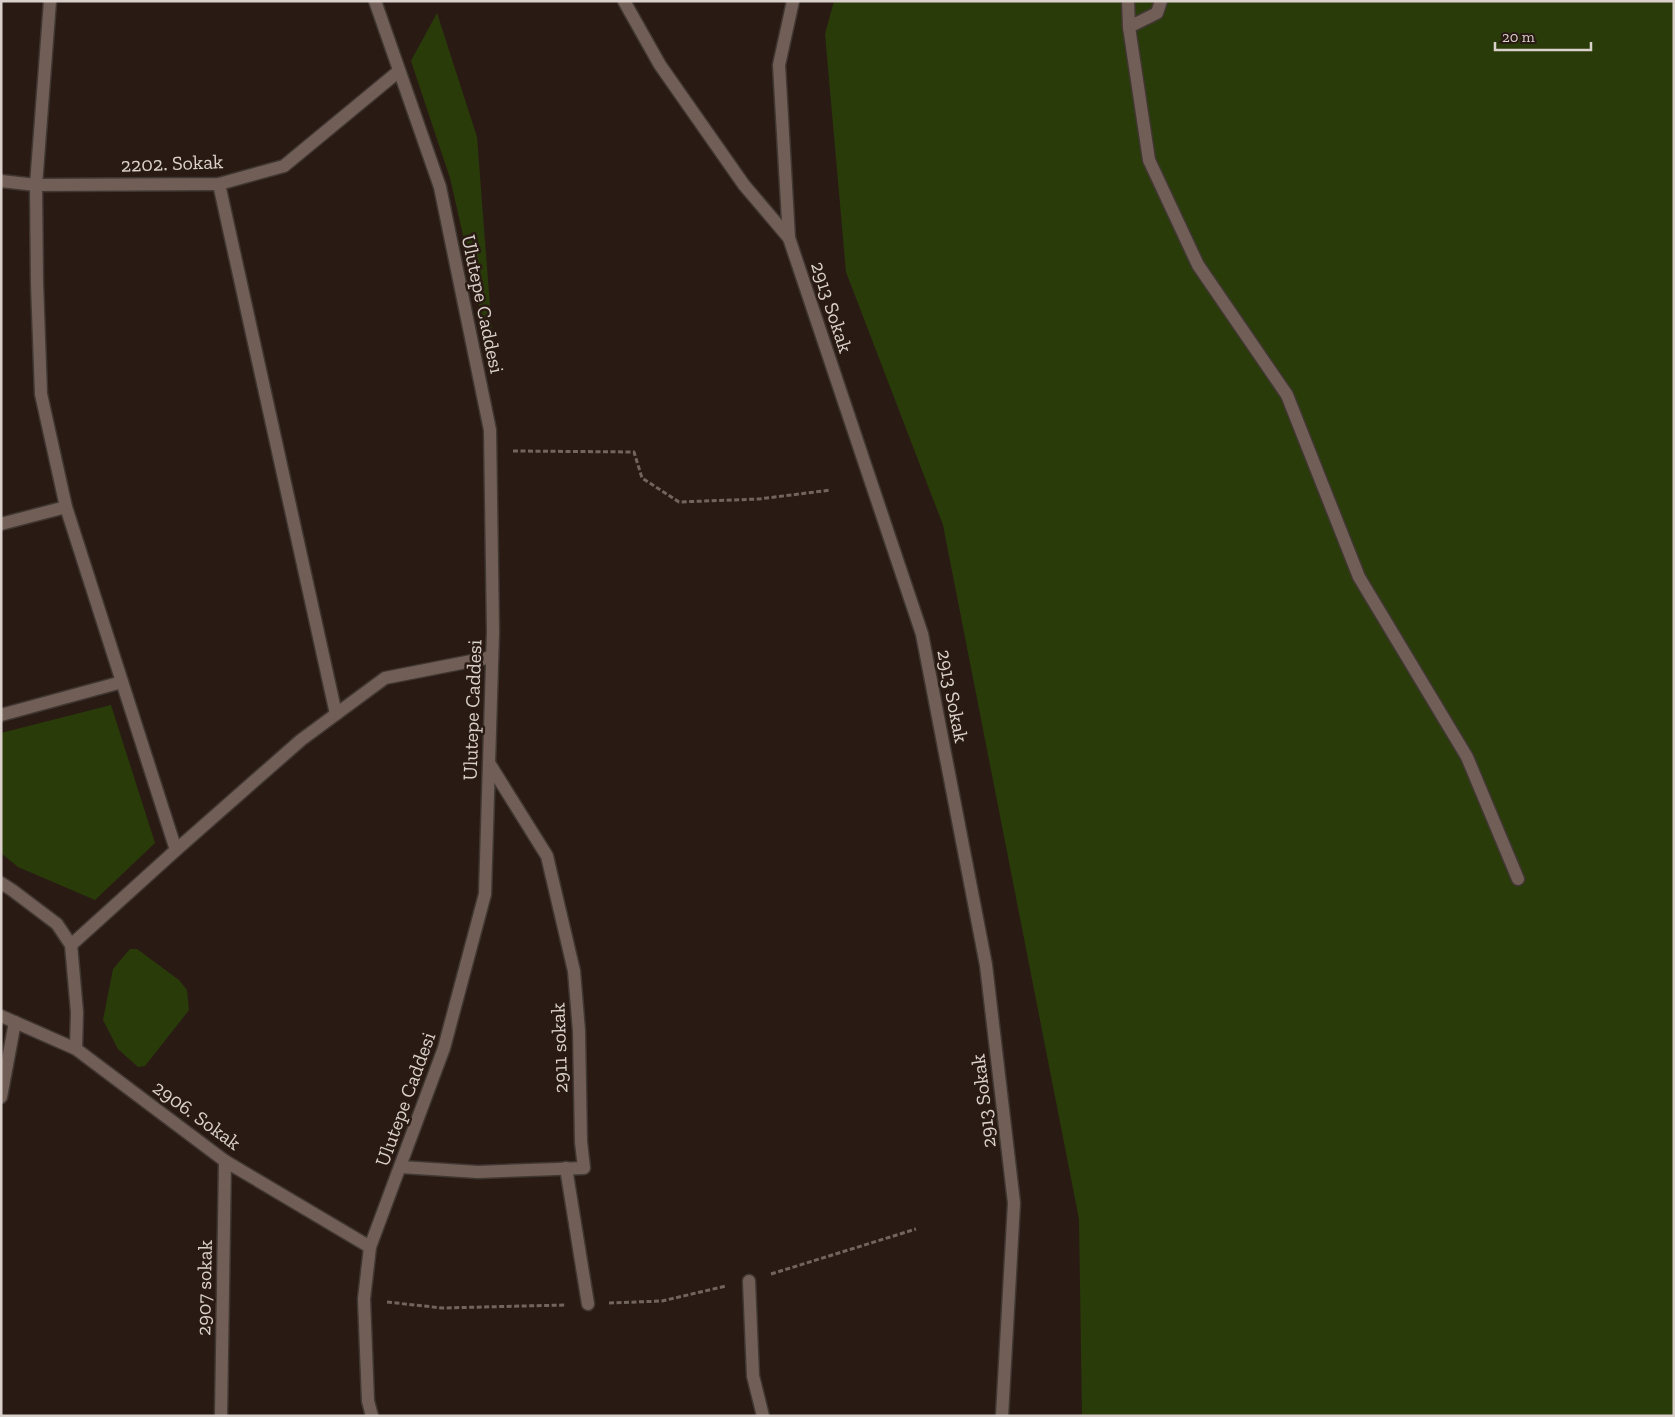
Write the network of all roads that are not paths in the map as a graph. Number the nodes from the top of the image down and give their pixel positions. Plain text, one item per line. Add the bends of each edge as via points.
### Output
1 (50, 1) edge
2 (375, 1) edge
3 (624, 1) edge
4 (793, 1) edge
5 (1128, 1) edge
6 (1161, 1) edge
7 (1129, 28) junction
8 (400, 71) junction
9 (1, 181) edge
10 (219, 184) junction
11 (36, 185) junction
12 (789, 238) junction
13 (66, 507) junction
14 (1, 524) edge
15 (492, 657) junction
16 (122, 682) junction
17 (336, 714) junction
18 (1, 715) edge
19 (489, 763) junction
20 (176, 850) junction
21 (1518, 879) dead end
22 (1, 883) edge
23 (71, 944) junction
24 (1, 1016) edge
25 (16, 1022) junction
26 (76, 1049) junction
27 (1, 1097) edge
28 (225, 1161) junction
29 (401, 1167) junction
30 (566, 1168) junction
31 (370, 1247) junction
32 (749, 1280) road end
33 (588, 1304) road end
34 (221, 1416) edge
35 (372, 1416) edge
36 (763, 1416) edge
37 (1002, 1416) edge

1 - 11 street
2 - 8 street, Ulutepe Caddesi
3 - 12 street via 666,73 744,185
4 - 12 street, 2913 Sokak via 779,65
5 - 7 street
6 - 7 street via 1157,13
7 - 21 street via 1149,160 1198,265 1287,395 1359,577 1467,757
8 - 10 street, 2202. Sokak via 284,166
8 - 15 street, Ulutepe Caddesi via 440,187 490,430
9 - 11 street, 2202. Sokak
10 - 11 street, 2202. Sokak
10 - 17 street
11 - 13 street via 41,394
12 - 37 street, 2913 Sokak via 922,634 986,965 1014,1203
13 - 14 street
13 - 16 street
15 - 17 street via 385,678
15 - 19 street, Ulutepe Caddesi
16 - 18 street
16 - 20 street
17 - 20 street via 301,740
19 - 29 street, Ulutepe Caddesi via 485,894 444,1048
19 - 30 street, 2911 sokak via 547,856 574,971 584,1168
20 - 23 street
22 - 23 street via 57,924
23 - 26 street via 77,1012
24 - 25 street, 2906. Sokak
25 - 26 street, 2906. Sokak
25 - 27 street
26 - 28 street, 2906. Sokak
28 - 31 street, 2906. Sokak
28 - 34 street, 2907 sokak
29 - 30 street, 2911 sokak via 478,1172
29 - 31 street, Ulutepe Caddesi
30 - 33 street
31 - 35 street, Ulutepe Caddesi via 364,1299 368,1401
32 - 36 street via 753,1376

